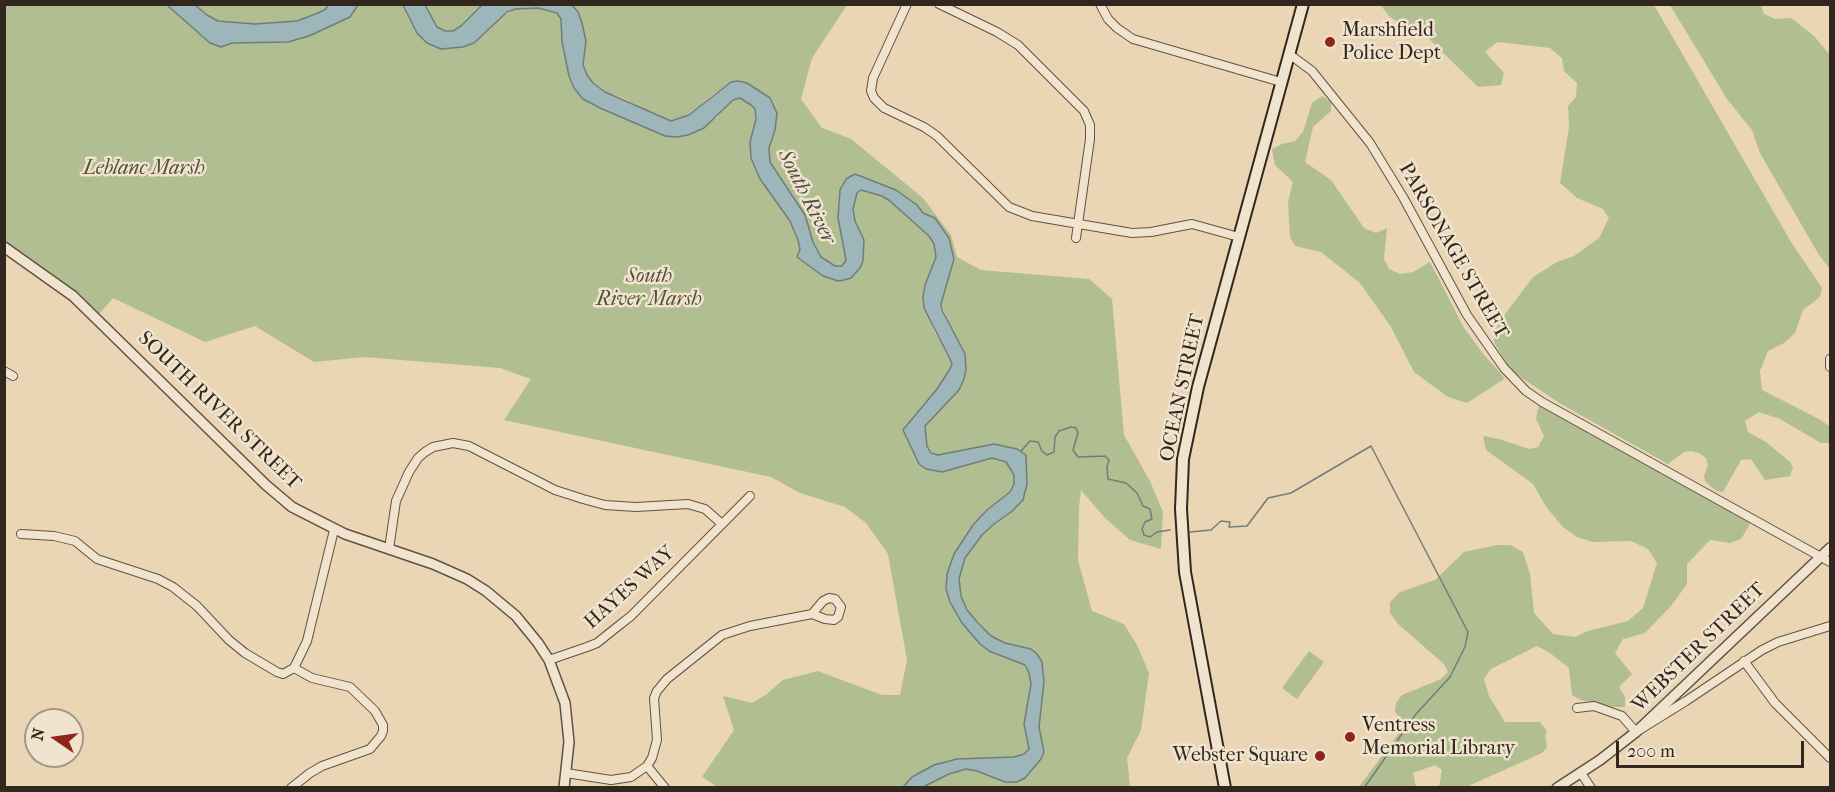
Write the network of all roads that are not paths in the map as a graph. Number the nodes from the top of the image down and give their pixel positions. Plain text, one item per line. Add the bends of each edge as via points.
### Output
1 (907, 4) edge
2 (939, 4) edge
3 (1100, 4) edge
4 (1303, 4) edge
5 (1289, 54) junction
6 (1281, 82) junction
7 (1078, 223) junction
8 (1239, 237) junction
9 (1076, 238) dead end
10 (4, 248) edge
11 (1830, 359) edge
12 (1830, 367) edge
13 (4, 371) edge
14 (13, 376) dead end
15 (750, 496) dead end
16 (722, 524) junction
17 (334, 530) junction
18 (21, 534) dead end
19 (1830, 548) edge
20 (389, 549) junction
21 (1821, 556) junction
22 (1830, 562) edge
23 (812, 614) dead end
24 (1830, 626) edge
25 (549, 660) junction
26 (1744, 661) junction
27 (294, 668) junction
28 (1577, 708) dead end
29 (1636, 732) junction
30 (1830, 758) edge
31 (647, 766) junction
32 (566, 772) junction
33 (1581, 773) junction
34 (291, 788) edge
35 (564, 788) edge
36 (665, 788) edge
37 (1225, 788) edge
38 (1557, 788) edge
39 (1591, 788) edge

1 - 7 street via 873,78 874,98 884,108 937,136 1015,211
2 - 7 street via 1018,45 1084,111 1090,139
3 - 6 street via 1116,28 1133,39
4 - 5 main road, OCEAN STREET
5 - 6 main road, OCEAN STREET
5 - 21 street, PARSONAGE STREET via 1312,71 1370,143 1467,315 1504,368 1526,391
6 - 8 main road, OCEAN STREET
7 - 8 street via 1143,233 1192,224
7 - 9 street
8 - 37 main road, OCEAN STREET via 1193,407 1181,491 1185,572
10 - 17 street, SOUTH RIVER STREET via 63,287 277,495
11 - 12 street
13 - 14 street
15 - 16 street, HAYES WAY
16 - 20 street via 705,509 688,504 636,507 583,499 555,490 469,446 453,443 425,452 409,472 396,501
16 - 25 street, HAYES WAY via 606,636
17 - 20 street, SOUTH RIVER STREET
17 - 27 street via 307,641
18 - 27 street via 75,541 98,559 158,579 197,606 245,653 283,674
19 - 21 street, WEBSTER STREET
20 - 25 street, SOUTH RIVER STREET via 448,570 486,591 516,616
21 - 22 street, PARSONAGE STREET
21 - 29 street, WEBSTER STREET
23 - 31 street via 722,634 667,679 654,698 657,740
24 - 26 street via 1778,642
25 - 32 street, SOUTH RIVER STREET via 565,703 569,742
26 - 29 street
26 - 30 street via 1775,703
27 - 34 street via 312,678 350,687 375,711 383,731 370,749 322,766
28 - 29 street via 1594,706 1622,716
29 - 33 street, WEBSTER STREET
31 - 32 street via 619,780
31 - 36 street
32 - 35 street, SOUTH RIVER STREET
33 - 38 street, WEBSTER STREET
33 - 39 street

